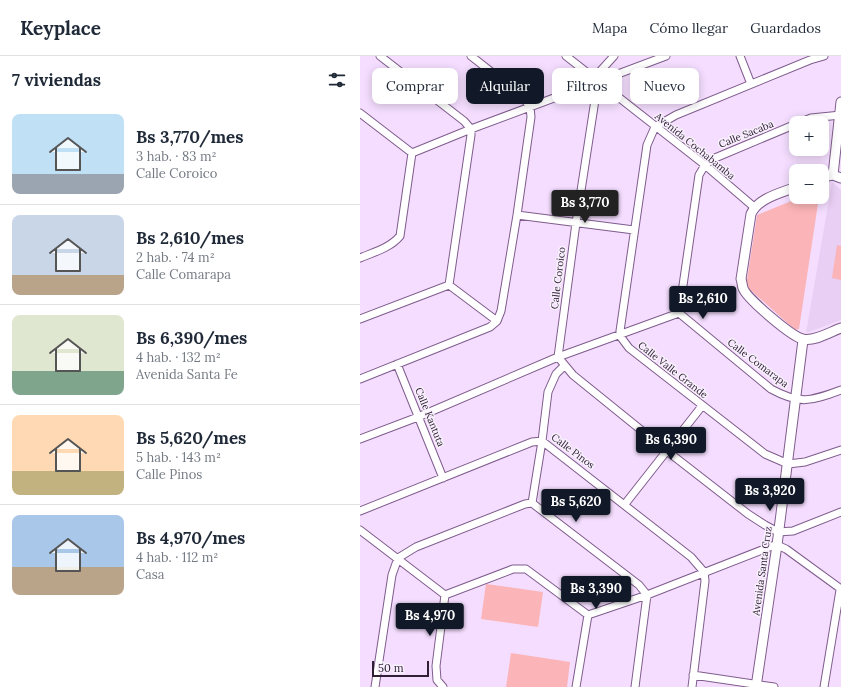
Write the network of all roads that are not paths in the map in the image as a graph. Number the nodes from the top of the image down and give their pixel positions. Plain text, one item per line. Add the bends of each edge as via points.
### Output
1 (380, 56) edge
2 (473, 56) edge
3 (566, 56) edge
4 (614, 56) edge
5 (666, 56) edge
6 (740, 56) edge
7 (824, 56) edge
8 (581, 68) edge
9 (607, 68) edge
10 (622, 73) edge
11 (751, 84) junction
12 (552, 99) edge
13 (622, 100) edge
14 (841, 102) edge
15 (594, 104) edge
16 (530, 107) junction
17 (360, 113) edge
18 (840, 114) edge
19 (826, 116) edge
20 (655, 126) junction
21 (789, 127) edge
22 (471, 129) junction
23 (412, 153) junction
24 (705, 165) junction
25 (837, 176) edge
26 (789, 190) edge
27 (754, 207) junction
28 (517, 215) junction
29 (576, 223) junction
30 (634, 230) junction
31 (360, 258) edge
32 (450, 285) junction
33 (679, 313) junction
34 (360, 319) edge
35 (497, 321) junction
36 (841, 328) edge
37 (620, 336) junction
38 (803, 340) junction
39 (558, 357) junction
40 (397, 364) junction
41 (564, 366) junction
42 (360, 379) edge
43 (841, 390) edge
44 (796, 400) junction
45 (702, 406) junction
46 (418, 417) junction
47 (360, 439) edge
48 (542, 441) junction
49 (841, 450) edge
50 (666, 451) junction
51 (788, 464) junction
52 (443, 478) junction
53 (532, 503) junction
54 (625, 504) junction
55 (360, 511) edge
56 (841, 512) edge
57 (360, 530) edge
58 (778, 532) junction
59 (777, 545) junction
60 (398, 558) junction
61 (704, 572) junction
62 (841, 590) edge
63 (444, 595) junction
64 (647, 595) junction
65 (588, 615) junction
66 (693, 675) junction
67 (756, 686) edge
68 (375, 687) edge
69 (443, 687) edge
70 (576, 687) edge
71 (636, 687) edge
72 (692, 687) edge
73 (774, 687) edge
74 (824, 687) edge

1 - 22 street
2 - 16 street via 522,96
3 - 8 street, Avenida Cochabamba
4 - 9 street, Calle Coroico
5 - 10 street
6 - 11 street
7 - 11 street
11 - 20 street
12 - 16 street
13 - 20 street, Avenida Cochabamba
14 - 18 street
15 - 29 street, Calle Coroico
16 - 22 street
16 - 28 street via 531,117
17 - 23 street
18 - 19 street
18 - 25 street
20 - 24 street, Avenida Cochabamba
20 - 30 street via 647,145
21 - 24 street, Calle Sacaba via 715,158
22 - 23 street
22 - 32 street
23 - 31 street via 400,236 387,247
24 - 27 street, Avenida Cochabamba
24 - 33 street via 699,175 694,200
26 - 27 street
27 - 38 street via 742,272 743,288 761,309
28 - 29 street
28 - 35 street via 501,311
29 - 30 street
29 - 39 street, Calle Coroico
30 - 37 street
32 - 34 street
32 - 35 street
33 - 37 street
33 - 44 street, Calle Comarapa via 771,388
35 - 40 street
36 - 38 street
37 - 39 street
37 - 45 street, Calle Valle Grande via 629,348
38 - 44 street, Avenida Santa Cruz
39 - 41 street
39 - 46 street
40 - 42 street
40 - 46 street, Calle Kantuta
41 - 48 street via 556,374 548,392
41 - 50 street
43 - 44 street
44 - 51 street, Avenida Santa Cruz
45 - 50 street
45 - 51 street, Calle Valle Grande via 765,454
46 - 47 street
46 - 52 street, Calle Kantuta
48 - 52 street, Calle Pinos via 532,442
48 - 53 street
48 - 54 street, Calle Pinos
49 - 51 street via 805,462
50 - 54 street
50 - 58 street via 748,514
51 - 58 street, Avenida Santa Cruz
52 - 55 street, Calle Pinos
53 - 60 street via 416,547
53 - 64 street via 639,585
54 - 61 street, Calle Pinos via 691,557
56 - 58 street via 793,531
57 - 60 street
58 - 59 street, Avenida Santa Cruz
59 - 61 street
59 - 62 street
59 - 67 street, Avenida Santa Cruz
60 - 63 street
60 - 68 street via 392,575
61 - 64 street
61 - 66 street via 705,589
62 - 74 street
63 - 65 street via 513,569 526,569
63 - 69 street via 436,666 437,680
64 - 65 street
64 - 71 street
65 - 70 street
66 - 67 street
66 - 72 street
67 - 73 street

